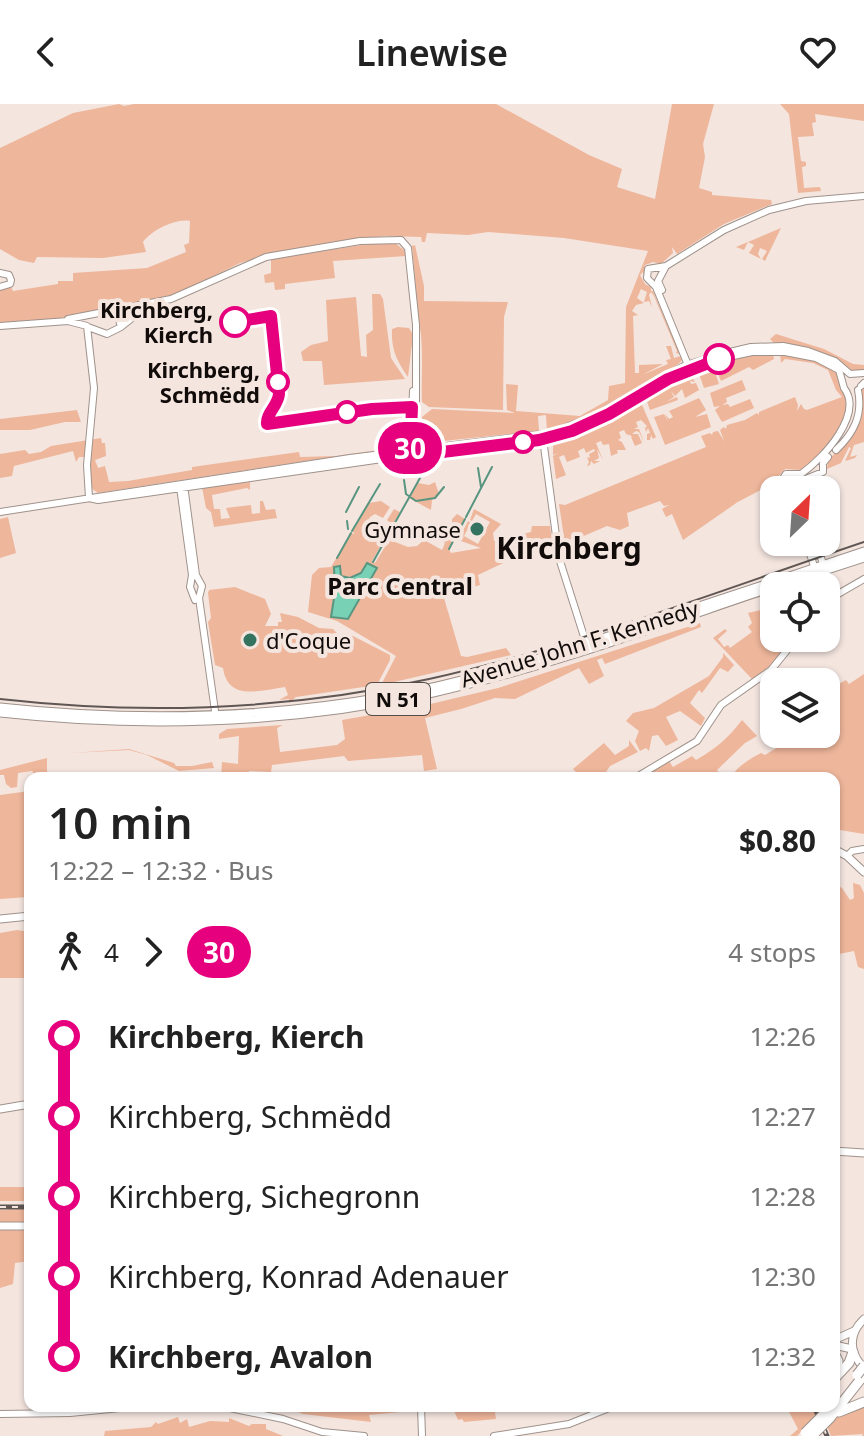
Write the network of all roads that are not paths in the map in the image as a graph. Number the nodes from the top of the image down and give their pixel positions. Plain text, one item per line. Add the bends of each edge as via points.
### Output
1 (864, 196) edge
2 (659, 271) junction
3 (0, 273) edge
4 (656, 282) junction
5 (0, 287) edge
6 (157, 302) junction
7 (109, 311) junction
8 (99, 313) junction
9 (48, 323) junction
10 (0, 326) edge
11 (121, 327) junction
12 (90, 328) junction
13 (691, 365) junction
14 (857, 374) edge
15 (843, 379) junction
16 (858, 388) edge
17 (545, 439) junction
18 (413, 453) junction
19 (804, 476) edge
20 (814, 476) edge
21 (182, 486) junction
22 (89, 498) junction
23 (0, 512) edge
24 (864, 551) edge
25 (816, 556) edge
26 (864, 558) edge
27 (820, 569) junction
28 (813, 572) edge
29 (864, 579) edge
30 (760, 592) edge
31 (840, 593) edge
32 (589, 646) junction
33 (786, 652) edge
34 (0, 710) edge
35 (214, 718) junction
36 (645, 772) edge
37 (864, 849) edge
38 (840, 852) edge
39 (847, 856) junction
40 (864, 872) edge
41 (24, 917) edge
42 (0, 919) edge
43 (24, 1105) edge
44 (0, 1109) edge
45 (840, 1151) edge
46 (864, 1153) edge
47 (0, 1226) edge
48 (24, 1226) edge
49 (864, 1319) edge
50 (854, 1331) junction
51 (840, 1339) edge
52 (840, 1345) edge
53 (853, 1351) junction
54 (863, 1371) edge
55 (840, 1372) edge
56 (840, 1397) edge
57 (840, 1397) edge
58 (861, 1403) edge
59 (840, 1407) edge
60 (80, 1412) edge
61 (249, 1412) edge
62 (421, 1412) edge
63 (599, 1412) edge
64 (827, 1412) edge
65 (0, 1414) edge
66 (807, 1435) edge
67 (364, 1436) edge
68 (422, 1436) edge
69 (494, 1436) edge

1 - 2 main road via 769,210 724,230
2 - 4 main road
2 - 4 main road via 650,267 646,272
3 - 5 main road via 11,280
4 - 13 main road
6 - 7 main road
6 - 11 main road
6 - 18 main road via 266,257 360,241 401,240 409,252 414,289
7 - 8 main road
7 - 11 main road via 118,316
8 - 9 main road
8 - 12 main road via 91,317
9 - 10 main road
9 - 12 main road via 68,321
11 - 12 main road via 107,334
12 - 22 main road via 94,397
13 - 14 main road via 741,349 783,346 826,357
13 - 15 main road via 785,352 824,361
13 - 17 main road via 598,420
13 - 18 main road via 563,429
14 - 15 main road
14 - 16 main road
15 - 16 main road via 844,388
16 - 19 main road via 844,436
16 - 20 main road via 860,409 854,429 824,461 823,472
17 - 18 main road
17 - 32 main road via 557,548
18 - 21 main road
21 - 22 main road
21 - 35 main road via 195,581 202,586 197,592
22 - 23 main road
24 - 27 main road, Avenue John F. Kennedy / N 51
25 - 27 main road
26 - 27 main road, Avenue John F. Kennedy / N 51
27 - 28 main road, Avenue John F. Kennedy / N 51
27 - 32 main road, Avenue John F. Kennedy / N 51
29 - 31 main road
30 - 32 main road, Avenue John F. Kennedy / N 51
32 - 35 main road, Avenue John F. Kennedy / N 51 via 431,693 330,711
33 - 36 main road via 771,670 721,705 697,741
34 - 35 main road, Avenue John F. Kennedy / N 51 via 101,721
37 - 39 main road
38 - 39 main road
39 - 40 main road
41 - 42 main road
43 - 44 main road
45 - 46 main road
47 - 48 main road
49 - 50 main road
50 - 51 main road
50 - 53 main road
52 - 53 main road
53 - 54 main road
53 - 55 highway
54 - 56 highway
54 - 57 highway
58 - 59 highway
60 - 65 main road
61 - 67 main road via 322,1432
62 - 68 main road
63 - 69 main road via 569,1424
64 - 66 highway, bridge

